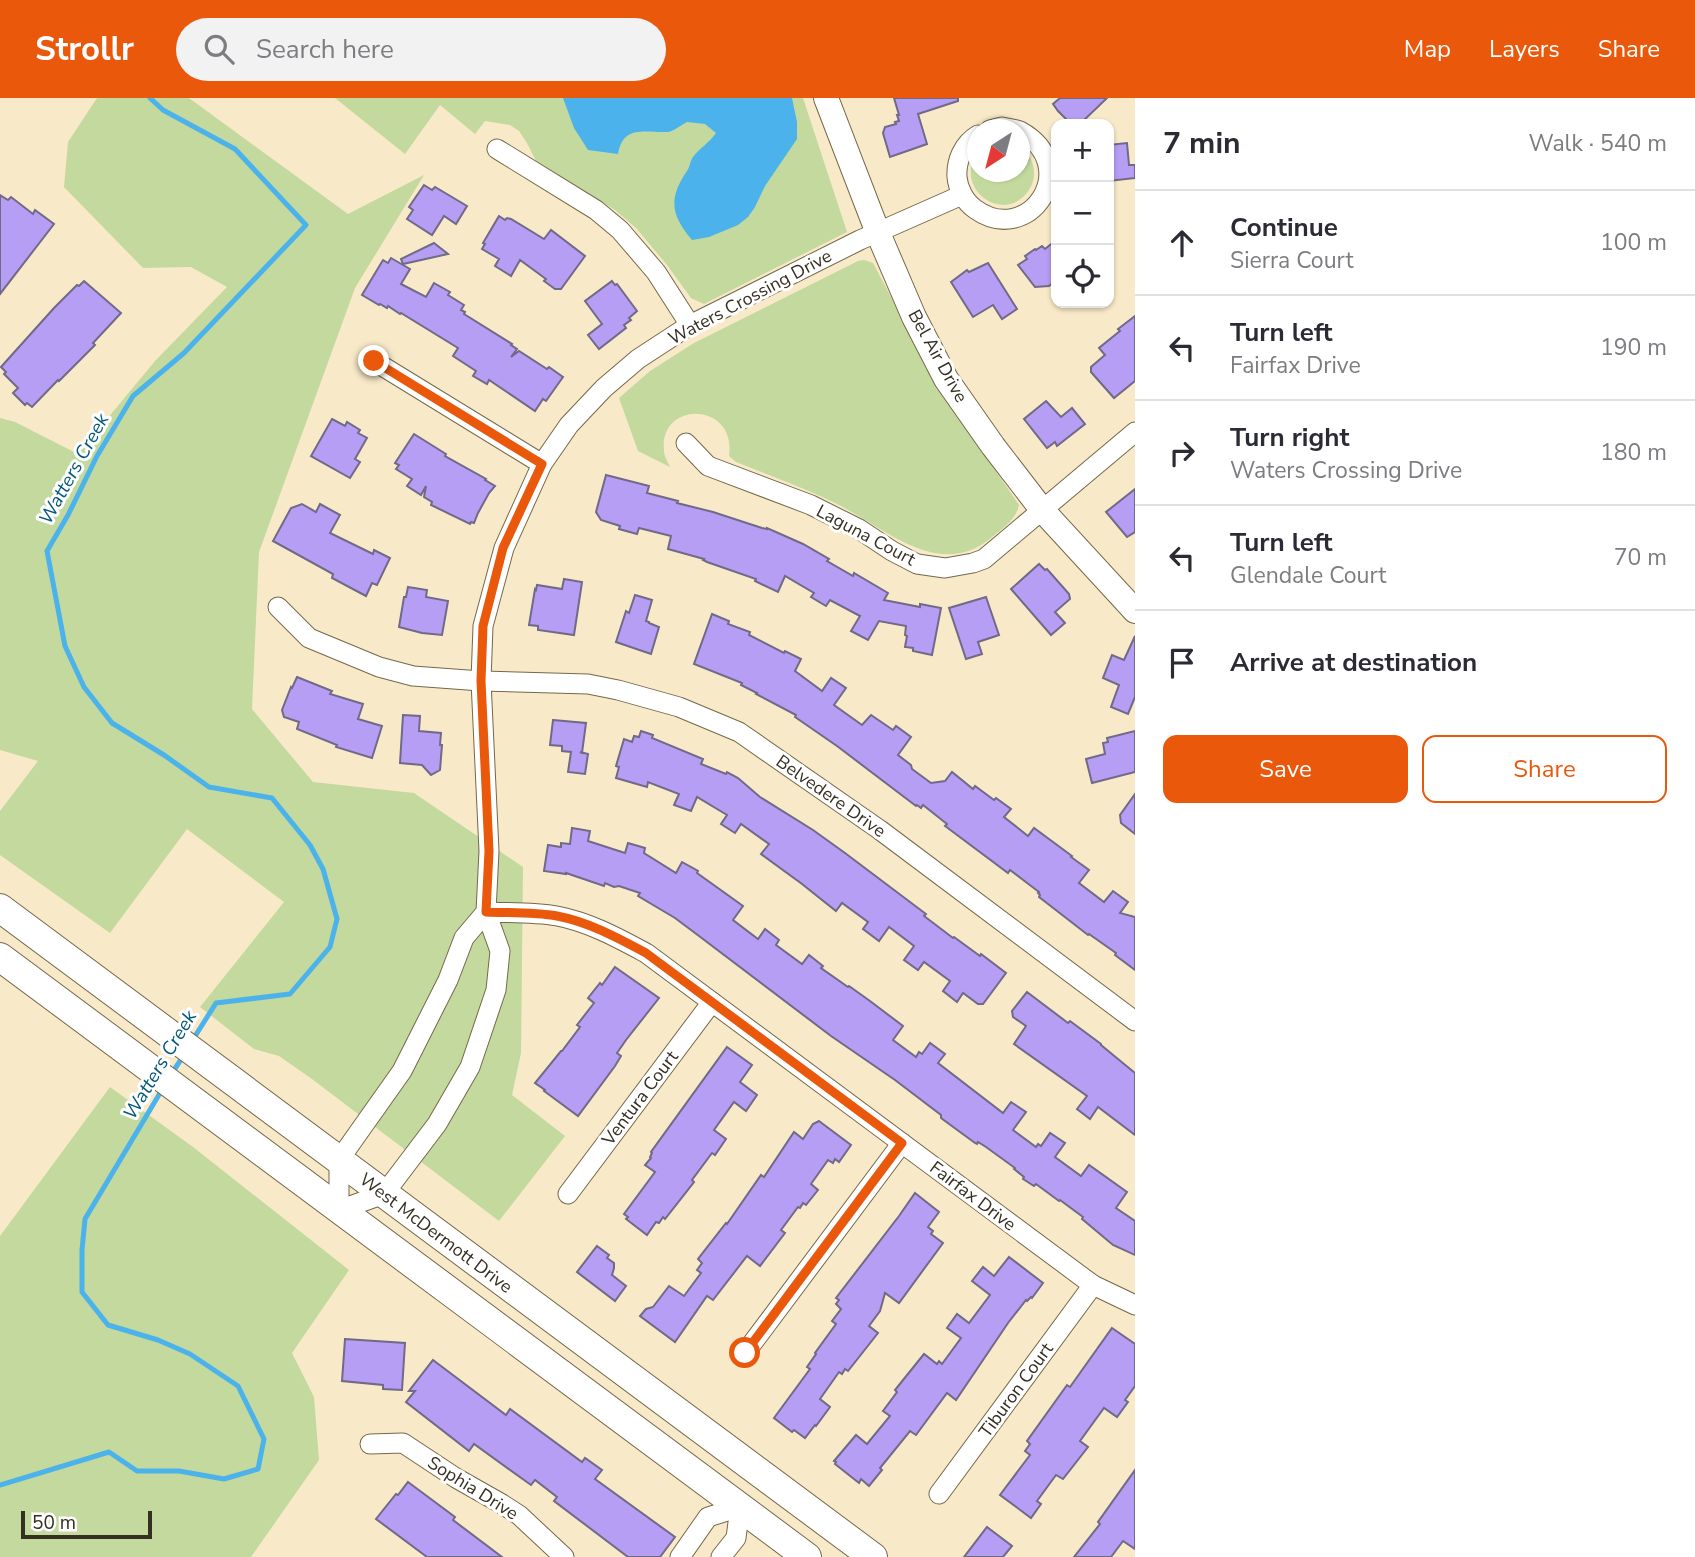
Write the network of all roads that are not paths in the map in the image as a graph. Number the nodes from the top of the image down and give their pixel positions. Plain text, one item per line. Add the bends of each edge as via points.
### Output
1 (826, 98) edge
2 (1030, 136) edge
3 (967, 145) edge
4 (497, 149) dead end
5 (962, 195) junction
6 (878, 233) junction
7 (690, 325) junction
8 (374, 361) dead end
9 (1135, 432) edge
10 (685, 443) dead end
11 (542, 464) junction
12 (1043, 510) junction
13 (278, 607) dead end
14 (1135, 611) edge
15 (481, 681) junction
16 (0, 908) edge
17 (486, 912) junction
18 (0, 957) edge
19 (712, 1002) junction
20 (1135, 1021) edge
21 (902, 1143) junction
22 (339, 1160) junction
23 (384, 1194) junction
24 (568, 1194) dead end
25 (339, 1210) junction
26 (1093, 1285) junction
27 (1135, 1305) edge
28 (745, 1353) dead end
29 (370, 1444) dead end
30 (763, 1476) junction
31 (939, 1494) dead end
32 (740, 1507) junction
33 (564, 1557) edge
34 (680, 1557) edge
35 (721, 1557) edge
36 (807, 1557) edge
37 (873, 1557) edge

1 - 6 street, Bel Air Drive
2 - 5 street via 1048,162 1049,178 1037,205 1012,219 997,219 983,215
3 - 5 street via 957,164
4 - 7 street via 596,210 620,230 656,272
5 - 6 street, Waters Crossing Drive
6 - 7 street, Waters Crossing Drive
6 - 12 street, Bel Air Drive via 946,379
7 - 11 street, Waters Crossing Drive via 604,388 569,425
8 - 11 street
9 - 12 street, Laguna Court
10 - 12 street, Laguna Court via 708,466 811,505 917,564 945,568 984,559
11 - 15 street, Waters Crossing Drive via 503,548 483,626
12 - 14 street, Bel Air Drive
13 - 15 street, Belvedere Drive via 309,638 379,667 413,676
15 - 17 street, Waters Crossing Drive via 489,851
15 - 20 street, Belvedere Drive via 588,684 679,707 739,732 880,830
16 - 22 main road, West McDermott Drive
17 - 19 street, Fairfax Drive via 555,916 583,923 646,953
17 - 22 street via 464,938 448,980 401,1071
17 - 23 street, Waters Crossing Drive via 500,951 496,990 470,1067 437,1124
18 - 25 main road
19 - 21 street, Fairfax Drive
19 - 24 street, Ventura Court
21 - 26 street, Fairfax Drive
21 - 28 street
22 - 23 main road, West McDermott Drive
22 - 25 street
23 - 25 street
23 - 30 main road, West McDermott Drive
25 - 32 main road
26 - 27 street, Fairfax Drive
26 - 31 street, Tiburon Court
29 - 33 street, Sophia Drive via 403,1443 510,1509
30 - 32 main road
30 - 37 main road, West McDermott Drive
32 - 34 street via 708,1517
32 - 35 street via 736,1538
32 - 36 main road

